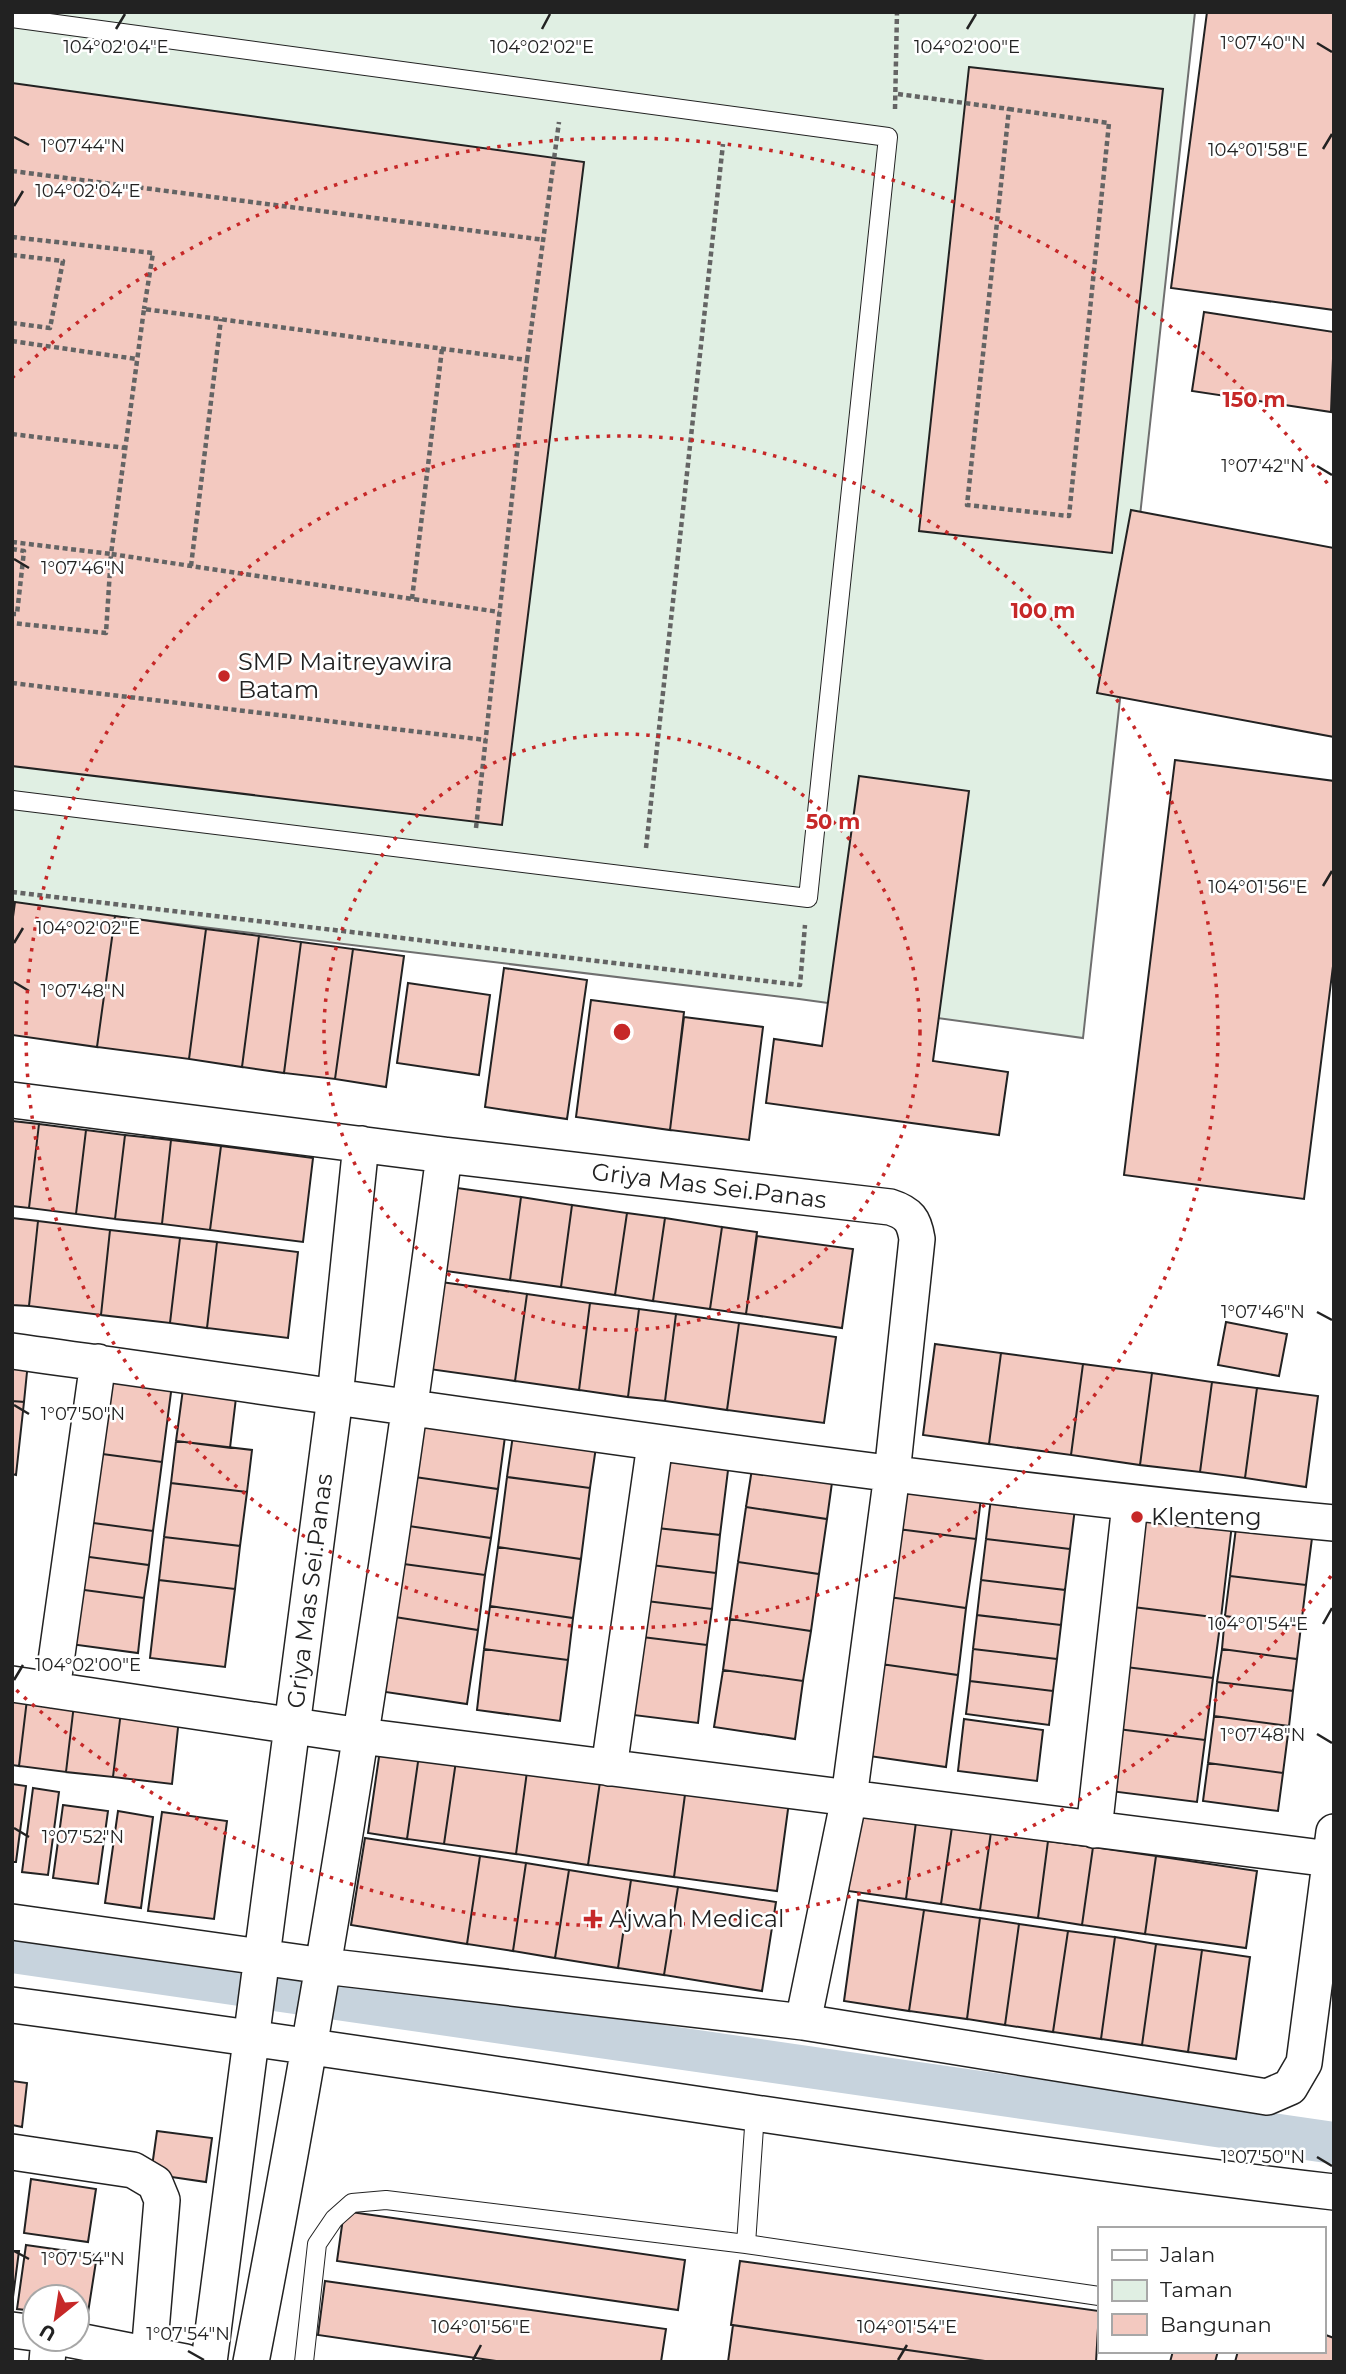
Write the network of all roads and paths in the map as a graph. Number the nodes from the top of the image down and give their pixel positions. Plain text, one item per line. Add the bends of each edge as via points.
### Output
1 (897, 12) edge
2 (12, 18) edge
3 (562, 92) junction
4 (898, 94) junction
5 (1009, 109) junction
6 (726, 115) junction
7 (888, 137) junction
8 (12, 172) edge
9 (12, 237) edge
10 (545, 240) junction
11 (12, 255) edge
12 (144, 309) junction
13 (221, 319) junction
14 (12, 323) edge
15 (12, 341) edge
16 (442, 349) junction
17 (136, 359) junction
18 (527, 360) junction
19 (12, 434) edge
20 (127, 448) junction
21 (12, 542) edge
22 (12, 549) edge
23 (111, 554) junction
24 (191, 566) junction
25 (412, 599) junction
26 (499, 612) junction
27 (12, 614) edge
28 (12, 623) edge
29 (12, 683) edge
30 (486, 740) junction
31 (12, 800) edge
32 (473, 856) junction
33 (643, 876) junction
34 (12, 892) edge
35 (807, 898) junction
36 (12, 1100) edge
37 (361, 1144) junction
38 (444, 1155) junction
39 (12, 1350) edge
40 (98, 1363) junction
41 (335, 1397) junction
42 (411, 1409) junction
43 (655, 1444) junction
44 (892, 1474) junction
45 (1130, 1504) junction
46 (1334, 1523) edge
47 (12, 1684) edge
48 (52, 1690) junction
49 (292, 1725) junction
50 (361, 1736) junction
51 (609, 1768) junction
52 (849, 1798) junction
53 (1094, 1830) junction
54 (1332, 1846) edge
55 (12, 1922) edge
56 (260, 1963) junction
57 (323, 1973) junction
58 (12, 2005) edge
59 (254, 2021) junction
60 (803, 2022) junction
61 (314, 2032) junction
62 (755, 2113) junction
63 (12, 2152) edge
64 (1334, 2192) edge
65 (746, 2244) junction
66 (1098, 2296) edge
67 (91, 2344) edge
68 (149, 2355) junction
69 (185, 2362) edge
70 (209, 2362) edge
71 (251, 2362) edge
72 (304, 2362) edge

1 - 4 path
2 - 3 lane
3 - 6 lane
3 - 10 path
4 - 5 path
4 - 7 path
5 - 5 path via 1109,123 1069,516 967,505
6 - 7 lane
6 - 33 path
7 - 35 lane
8 - 10 path
9 - 12 path via 153,253
10 - 18 path
11 - 14 path via 63,261 50,328
12 - 13 path
12 - 17 path
13 - 16 path
13 - 24 path
15 - 17 path
16 - 18 path
16 - 25 path
17 - 20 path
18 - 26 path
19 - 20 path
20 - 23 path
21 - 23 path
22 - 27 path via 24,551 18,614
23 - 24 path
23 - 28 path via 106,633
24 - 25 path
25 - 26 path
26 - 30 path
29 - 30 path
30 - 32 path
31 - 32 lane
32 - 33 lane
33 - 35 lane
34 - 35 path via 800,985
36 - 37 street, Griya Mas Sei.Panas
37 - 38 street, Griya Mas Sei.Panas
37 - 41 street, Griya Mas Sei.Panas
38 - 42 street
38 - 44 street, Griya Mas Sei.Panas via 905,1212 914,1222 917,1239
39 - 40 street
40 - 41 street
40 - 48 street
41 - 42 street
41 - 49 street, Griya Mas Sei.Panas
42 - 43 street
42 - 50 street
43 - 44 street
43 - 51 street
44 - 45 street
44 - 52 street
45 - 46 street
45 - 53 street
47 - 48 street
48 - 49 street
49 - 50 street
49 - 56 street, Griya Mas Sei.Panas
50 - 51 street
50 - 57 street
51 - 52 street
52 - 53 street
52 - 60 street
53 - 54 street
54 - 60 street via 1304,2063 1290,2087 1267,2096
55 - 56 street
56 - 57 street
56 - 59 street, Griya Mas Sei.Panas
57 - 60 street
57 - 61 street
58 - 59 street
59 - 61 street
59 - 70 street, Griya Mas Sei.Panas
61 - 62 street
61 - 71 street
62 - 64 street
62 - 65 lane
63 - 68 street via 133,2171 155,2183 162,2200
65 - 66 lane
65 - 72 lane via 386,2200 352,2203 334,2218 317,2244
67 - 68 street
68 - 69 street

